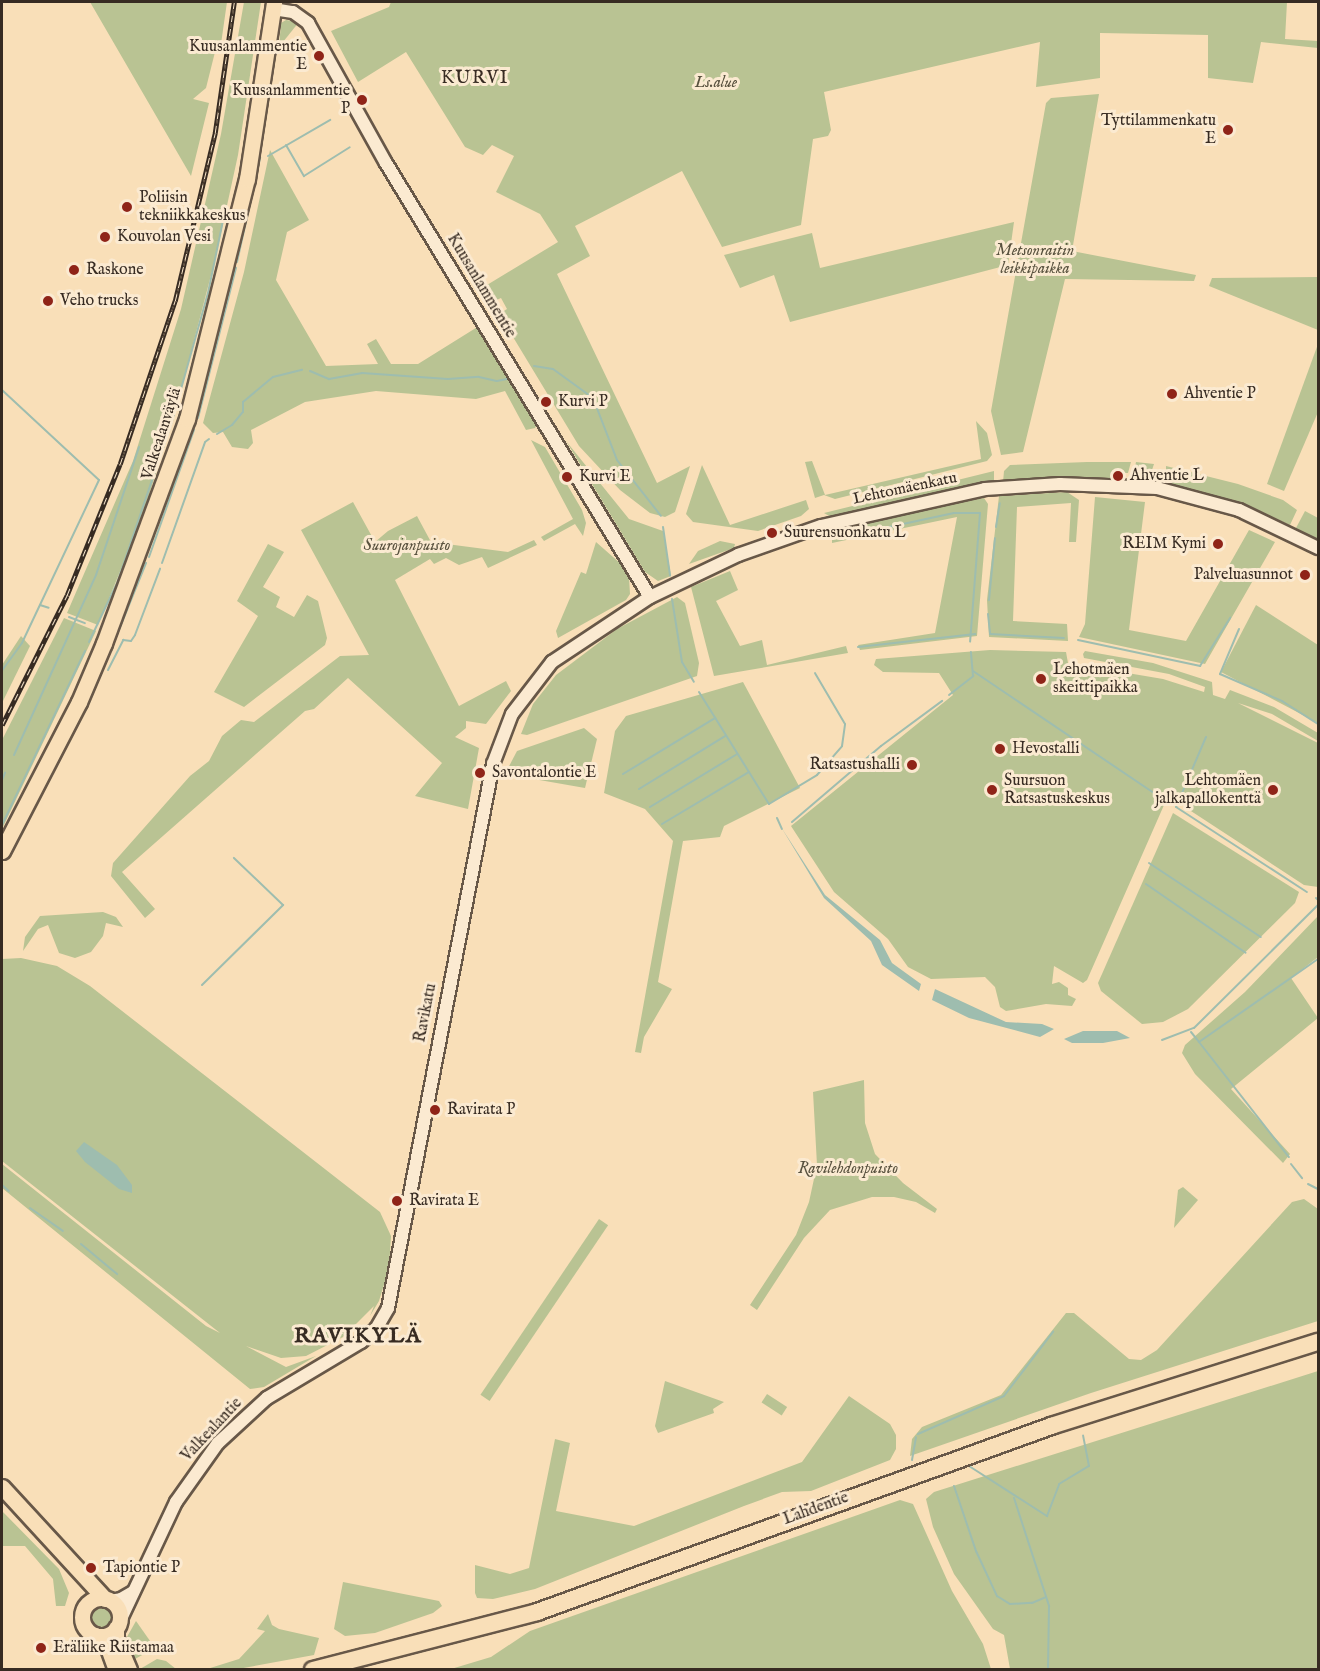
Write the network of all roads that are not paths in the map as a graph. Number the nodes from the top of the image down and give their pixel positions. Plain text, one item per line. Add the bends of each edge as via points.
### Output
1 (274, 5) edge
2 (1318, 548) edge
3 (650, 597) junction
4 (532, 684) joint
5 (2, 850) edge
6 (1318, 1342) edge
7 (356, 1346) joint
8 (2, 1487) edge
9 (52, 1540) junction
10 (140, 1581) junction
11 (107, 1600) junction
12 (87, 1605) junction
13 (118, 1625) junction
14 (95, 1635) junction
15 (116, 1670) edge
16 (129, 1670) edge
17 (313, 1670) edge

1 - 3 street, Kuusanlammentie via 308,23 386,162
1 - 5 main road, Valkealanväylä via 245,190 187,418 138,561 79,702
2 - 3 street, Lehtomäenkatu via 1239,510 1160,489 1090,484 1006,488 949,495 820,525 738,555
3 - 4 street, Lehtomäenkatu via 573,646
4 - 7 street, Ravikatu via 500,740 477,833 391,1299 376,1329
6 - 17 highway, Lahdentie via 1051,1426 537,1612
7 - 10 street, Valkealantie via 267,1398 218,1443 176,1502
8 - 9 main road
9 - 11 main road
9 - 12 main road via 84,1586
10 - 11 street, Valkealantie via 128,1596
10 - 13 street, Valkealantie
11 - 12 main road
11 - 13 main road via 118,1610
12 - 14 main road via 83,1621
13 - 14 main road via 106,1635
13 - 16 main road via 116,1639
14 - 15 main road via 108,1648

